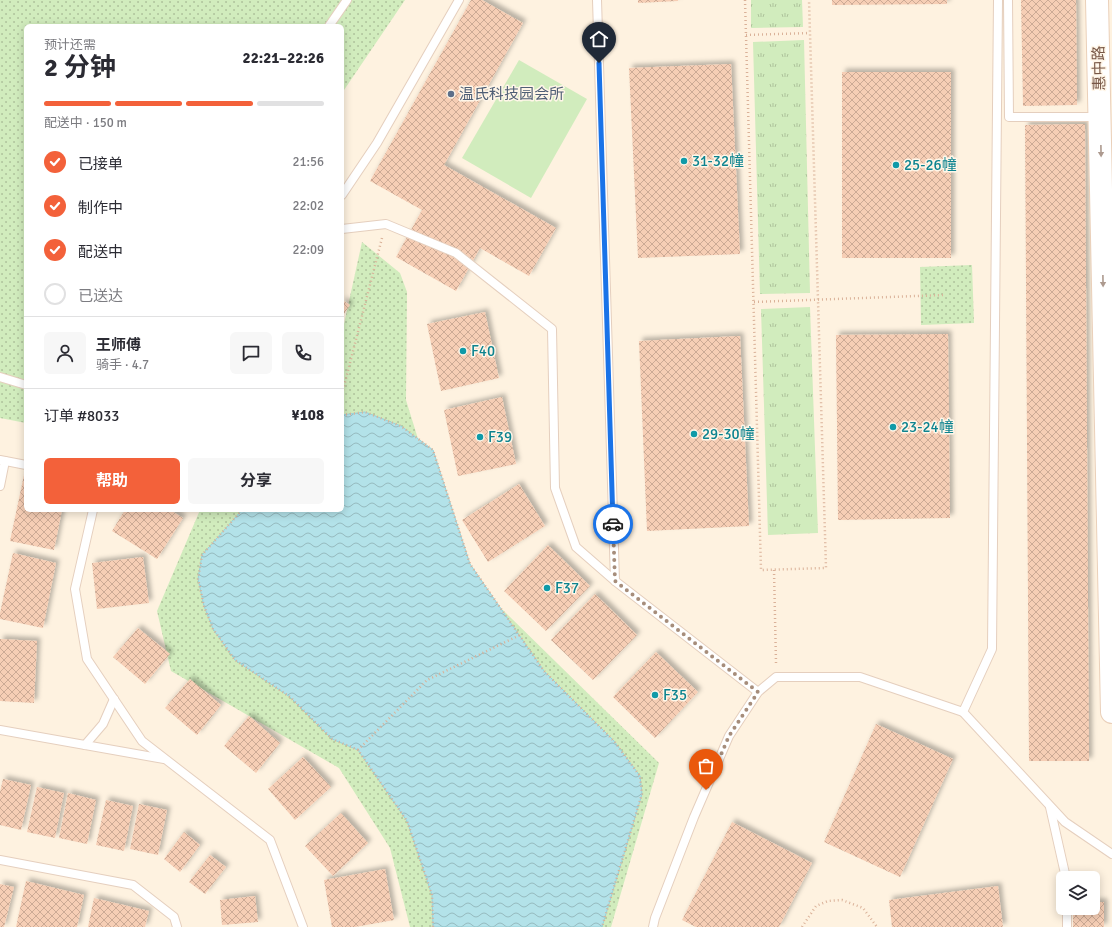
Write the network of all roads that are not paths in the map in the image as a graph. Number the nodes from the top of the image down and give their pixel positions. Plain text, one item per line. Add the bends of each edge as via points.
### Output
1 (347, 0) edge
2 (459, 0) edge
3 (597, 0) edge
4 (998, 0) edge
5 (1008, 0) edge
6 (1098, 0) edge
7 (330, 24) edge
8 (1100, 116) junction
9 (344, 192) edge
10 (344, 229) edge
11 (0, 377) edge
12 (24, 384) edge
13 (2, 460) edge
14 (24, 465) edge
15 (0, 486) edge
16 (93, 512) edge
17 (615, 581) junction
18 (758, 692) junction
19 (114, 699) junction
20 (963, 712) junction
21 (1112, 712) edge
22 (0, 730) edge
23 (85, 745) junction
24 (166, 759) junction
25 (1050, 806) junction
26 (1112, 854) edge
27 (0, 860) edge
28 (1064, 871) edge
29 (1067, 915) edge
30 (177, 927) edge
31 (302, 927) edge
32 (653, 927) edge
33 (1067, 927) edge

1 - 7 lane
2 - 9 lane via 377,143
3 - 17 lane
4 - 20 lane via 992,649
5 - 8 lane via 1009,117
6 - 8 street, 惠中路
8 -> 21 street, 惠中路
10 - 17 lane via 386,224 456,253 552,329 555,488 576,547
11 - 12 lane
13 - 14 lane
13 - 15 lane
16 - 19 lane via 75,589 87,660
17 - 18 lane
18 - 20 lane via 776,677 860,677
18 - 32 lane via 729,736 694,817
19 - 23 lane via 102,724
19 - 24 lane via 142,741
20 - 25 lane
22 - 23 lane
23 - 24 lane
24 - 31 lane via 270,840
25 - 26 lane via 1065,822
25 - 28 lane
27 - 30 lane via 133,885 174,917
29 - 33 lane

